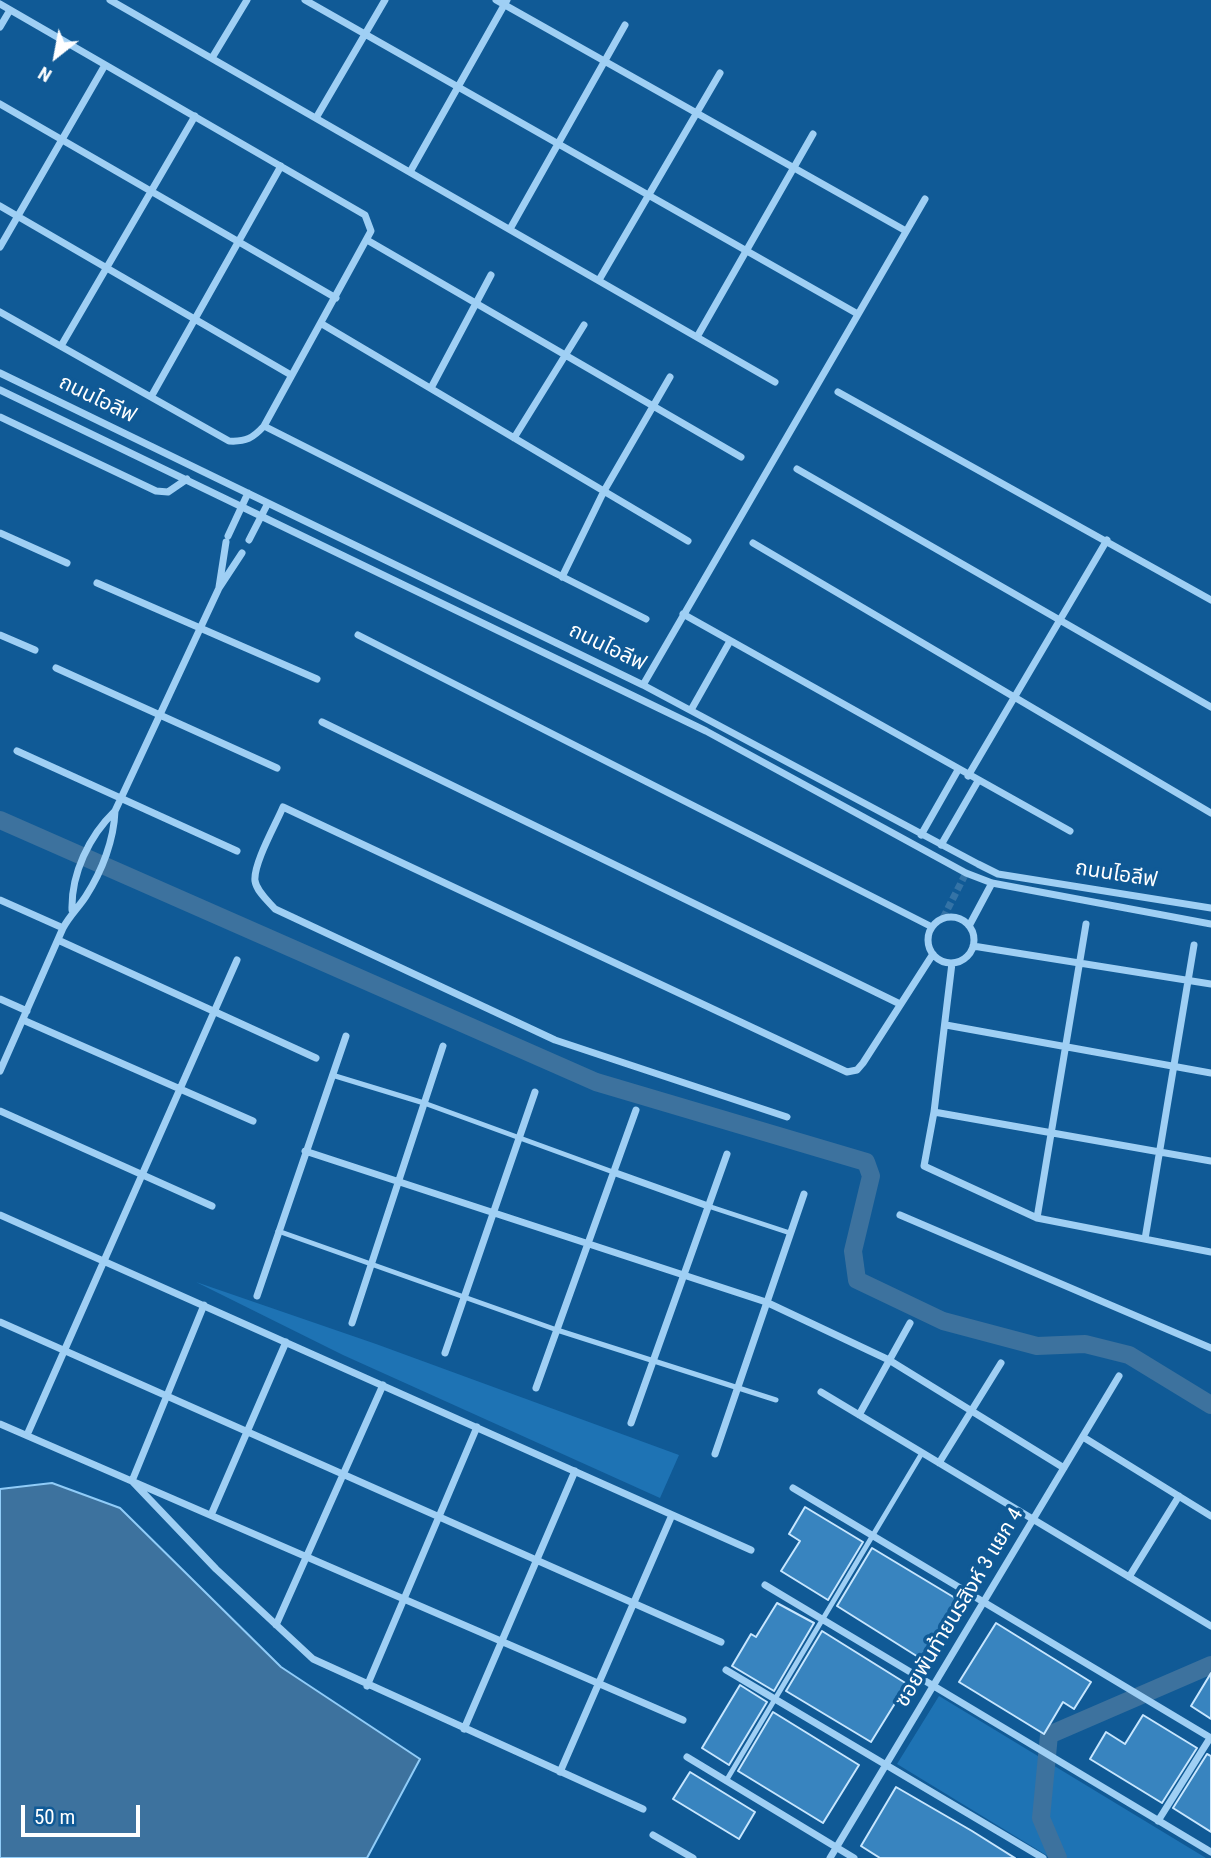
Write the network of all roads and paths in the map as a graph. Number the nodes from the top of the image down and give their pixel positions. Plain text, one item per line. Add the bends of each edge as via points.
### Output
1 (110, 0) edge
2 (247, 0) edge
3 (305, 0) edge
4 (385, 0) edge
5 (496, 0) edge
6 (505, 2) edge
7 (121, 3) edge
8 (0, 4) edge
9 (10, 10) junction
10 (625, 25) dead end
11 (0, 27) edge
12 (365, 34) junction
13 (212, 58) junction
14 (604, 61) junction
15 (105, 65) junction
16 (720, 73) dead end
17 (458, 87) junction
18 (0, 104) edge
19 (697, 113) junction
20 (195, 116) junction
21 (317, 118) junction
22 (813, 134) dead end
23 (63, 140) junction
24 (558, 144) junction
25 (281, 166) junction
26 (794, 168) junction
27 (410, 172) junction
28 (151, 191) junction
29 (649, 195) junction
30 (925, 199) dead end
31 (0, 206) edge
32 (16, 215) junction
33 (510, 229) junction
34 (906, 231) junction
35 (367, 240) junction
36 (239, 241) junction
37 (0, 247) edge
38 (746, 251) junction
39 (106, 268) junction
40 (491, 275) dead end
41 (599, 280) junction
42 (336, 298) junction
43 (477, 304) junction
44 (0, 312) edge
45 (856, 313) junction
46 (194, 318) junction
47 (322, 324) junction
48 (584, 325) dead end
49 (696, 337) junction
50 (61, 346) junction
51 (566, 355) junction
52 (0, 373) edge
53 (291, 375) junction
54 (670, 377) dead end
55 (775, 382) dead end
56 (430, 388) junction
57 (0, 390) edge
58 (838, 393) dead end
59 (151, 397) junction
60 (653, 406) junction
61 (0, 418) edge
62 (264, 426) junction
63 (514, 438) junction
64 (741, 457) dead end
65 (797, 469) dead end
66 (187, 480) junction
67 (604, 491) junction
68 (248, 493) junction
69 (268, 503) junction
70 (242, 507) junction
71 (261, 516) junction
72 (0, 533) edge
73 (249, 540) dead end
74 (1107, 540) junction
75 (688, 541) dead end
76 (753, 542) dead end
77 (242, 553) dead end
78 (66, 564) dead end
79 (562, 577) junction
80 (97, 583) dead end
81 (219, 588) junction
82 (1211, 600) edge
83 (683, 614) junction
84 (646, 619) dead end
85 (1060, 619) junction
86 (202, 627) junction
87 (0, 635) edge
88 (358, 635) dead end
89 (730, 641) junction
90 (35, 650) dead end
91 (56, 668) dead end
92 (317, 678) dead end
93 (643, 684) junction
94 (1014, 698) junction
95 (1211, 707) edge
96 (691, 709) junction
97 (161, 715) junction
98 (322, 722) dead end
99 (17, 751) dead end
100 (277, 768) dead end
101 (958, 770) junction
102 (968, 776) junction
103 (978, 781) junction
104 (121, 798) junction
105 (115, 811) junction
106 (1211, 813) edge
107 (1070, 831) dead end
108 (921, 835) junction
109 (941, 845) junction
110 (237, 851) dead end
111 (992, 883) junction
112 (0, 900) edge
113 (1211, 908) edge
114 (72, 910) junction
115 (1086, 924) dead end
116 (1211, 924) edge
117 (969, 926) junction
118 (932, 927) junction
119 (63, 928) junction
120 (58, 940) junction
121 (1194, 945) dead end
122 (973, 946) junction
123 (933, 954) junction
124 (237, 960) dead end
125 (1081, 962) junction
126 (952, 963) junction
127 (1188, 980) junction
128 (1211, 984) edge
129 (0, 999) edge
130 (900, 1004) junction
131 (27, 1011) junction
132 (214, 1012) junction
133 (23, 1020) junction
134 (946, 1025) junction
135 (346, 1036) dead end
136 (1066, 1045) junction
137 (443, 1046) dead end
138 (316, 1058) dead end
139 (1172, 1066) junction
140 (0, 1071) edge
141 (1211, 1073) edge
142 (332, 1075) junction
143 (180, 1089) junction
144 (535, 1092) dead end
145 (424, 1103) junction
146 (636, 1110) dead end
147 (0, 1111) edge
148 (934, 1112) junction
149 (787, 1117) dead end
150 (253, 1121) dead end
151 (1053, 1132) junction
152 (519, 1138) junction
153 (305, 1151) junction
154 (1158, 1151) junction
155 (727, 1154) dead end
156 (1211, 1161) edge
157 (614, 1172) junction
158 (142, 1175) junction
159 (399, 1180) junction
160 (804, 1194) dead end
161 (212, 1206) dead end
162 (708, 1206) junction
163 (492, 1213) junction
164 (900, 1214) dead end
165 (0, 1215) edge
166 (1037, 1217) junction
167 (278, 1231) junction
168 (790, 1233) junction
169 (1144, 1239) junction
170 (588, 1244) junction
171 (1211, 1252) edge
172 (104, 1261) junction
173 (372, 1263) junction
174 (682, 1274) junction
175 (465, 1295) junction
176 (257, 1296) dead end
177 (766, 1302) junction
178 (204, 1306) junction
179 (0, 1322) edge
180 (352, 1323) dead end
181 (910, 1323) dead end
182 (557, 1330) junction
183 (286, 1342) junction
184 (1211, 1348) edge
185 (65, 1350) junction
186 (445, 1353) dead end
187 (890, 1360) junction
188 (652, 1361) junction
189 (1001, 1363) dead end
190 (1119, 1376) dead end
191 (383, 1385) junction
192 (536, 1388) dead end
193 (737, 1389) junction
194 (821, 1392) dead end
195 (167, 1396) junction
196 (776, 1399) dead end
197 (971, 1410) junction
198 (859, 1415) junction
199 (631, 1423) dead end
200 (0, 1424) edge
201 (477, 1427) junction
202 (248, 1432) junction
203 (27, 1435) junction
204 (1083, 1437) junction
205 (922, 1453) junction
206 (715, 1454) dead end
207 (939, 1463) junction
208 (1064, 1468) junction
209 (575, 1471) junction
210 (343, 1474) junction
211 (132, 1481) junction
212 (793, 1488) dead end
213 (1179, 1496) junction
214 (211, 1515) junction
215 (672, 1515) junction
216 (1211, 1516) edge
217 (439, 1517) junction
218 (1033, 1520) junction
219 (873, 1536) junction
220 (751, 1549) dead end
221 (306, 1557) junction
222 (537, 1560) junction
223 (1129, 1577) junction
224 (765, 1585) dead end
225 (404, 1599) junction
226 (984, 1602) junction
227 (634, 1603) junction
228 (822, 1620) junction
229 (276, 1625) junction
230 (1211, 1626) edge
231 (502, 1642) junction
232 (721, 1642) dead end
233 (726, 1670) dead end
234 (598, 1684) junction
235 (367, 1686) junction
236 (933, 1686) junction
237 (774, 1700) junction
238 (683, 1720) dead end
239 (464, 1729) junction
240 (1211, 1738) edge
241 (687, 1757) dead end
242 (885, 1766) junction
243 (560, 1772) junction
244 (726, 1781) junction
245 (643, 1809) dead end
246 (1158, 1821) junction
247 (653, 1835) dead end
248 (836, 1847) junction
249 (1211, 1853) edge
250 (693, 1858) edge
251 (830, 1858) edge
252 (854, 1858) edge
253 (1043, 1858) edge

1 - 7 street
2 - 13 street
3 - 12 street
4 - 12 street
5 - 6 street
6 - 14 street
6 - 17 street
7 - 13 street
8 - 9 street
9 - 11 street
9 - 15 street
10 - 14 street
12 - 17 street
12 - 21 street
13 - 21 street
14 - 19 street
14 - 24 street
15 - 20 street
15 - 23 street
16 - 19 street
17 - 24 street
17 - 27 street
18 - 23 street
19 - 26 street
19 - 29 street
20 - 25 street
20 - 28 street
21 - 27 street
22 - 26 street
23 - 28 street
23 - 32 street
24 - 29 street
24 - 33 street
25 - 35 street via 365,215 371,231
25 - 36 street
26 - 34 street
26 - 38 street
27 - 33 street
28 - 36 street
28 - 39 street
29 - 38 street
29 - 41 street
30 - 34 street
31 - 32 street
32 - 37 street
32 - 39 street
33 - 41 street
34 - 45 street
35 - 42 street
35 - 43 street
36 - 42 street
36 - 46 street
38 - 45 street
38 - 49 street
39 - 46 street
39 - 50 street
40 - 43 street
41 - 49 street
42 - 47 street
43 - 51 street
43 - 56 street
44 - 50 street
45 - 83 street
46 - 53 street
46 - 59 street
47 - 53 street
47 - 56 street
48 - 51 street
49 - 55 street
50 - 59 street
51 - 60 street
51 - 63 street
52 - 68 street, ถนนไอลีฟ
53 - 62 street
54 - 60 street
56 - 63 street
57 - 66 street, ถนนไอลีฟ
58 - 74 street
59 - 62 street via 229,441 243,442
60 - 64 street
60 - 67 street
61 - 66 street via 156,491 169,492
62 - 79 street
63 - 67 street
65 - 85 street
66 - 70 street, ถนนไอลีฟ
67 - 75 street
67 - 79 street
68 - 69 street, ถนนไอลีฟ
68 - 70 street
69 - 71 street
69 - 93 street, ถนนไอลีฟ
70 - 71 street, ถนนไอลีฟ
70 - 81 street via 227,539
71 - 73 street
71 - 111 street, ถนนไอลีฟ via 706,731
72 - 78 street
74 - 82 street
74 - 85 street
76 - 94 street
77 - 81 street
79 - 84 street
80 - 86 street
81 - 86 street
83 - 89 street
83 - 93 street
85 - 94 street
85 - 95 street
86 - 92 street
86 - 97 street
87 - 90 street
88 - 118 street
89 - 96 street
89 - 101 street
91 - 97 street
93 - 96 street, ถนนไอลีฟ
94 - 102 street
94 - 106 street
96 - 108 street, ถนนไอลีฟ
97 - 100 street
97 - 104 street
98 - 130 street
99 - 104 street
101 - 102 street
101 - 108 street
102 - 103 street
103 - 107 street
103 - 109 street
104 - 105 street
104 - 110 street
105 - 114 street via 110,845 85,898
105 - 114 street via 93,837 75,877
108 - 109 street, ถนนไอลีฟ
109 - 113 street, ถนนไอลีฟ via 998,873
111 - 116 street, ถนนไอลีฟ
111 - 117 street
112 - 119 street
114 - 119 street
115 - 125 street
117 - 118 street via 951,917
117 - 122 street
118 - 123 street via 928,940
119 - 120 street
120 - 131 street
120 - 132 street
121 - 127 street
122 - 125 street
122 - 126 street via 965,958
123 - 126 street
123 - 130 street
124 - 132 street
125 - 127 street
125 - 136 street
126 - 134 street
127 - 128 street
127 - 139 street
129 - 131 street
130 - 149 street via 858,1070 832,1068 283,807 255,880 275,909 555,1040
131 - 133 street
132 - 138 street
132 - 143 street
133 - 140 street
133 - 143 street
134 - 136 street
134 - 148 street
135 - 142 street
136 - 139 street
136 - 151 street
137 - 145 street
139 - 141 street
139 - 154 street
142 - 145 lane
142 - 153 street
143 - 150 street
143 - 158 street
144 - 152 street
145 - 152 lane
145 - 159 street
146 - 157 street
147 - 158 street
148 - 151 street
148 - 166 street via 923,1166
151 - 154 street
151 - 166 street
152 - 157 lane
152 - 163 street
153 - 159 street
153 - 167 street
154 - 156 street
154 - 169 street
155 - 162 street
157 - 162 street
157 - 170 street
158 - 161 street
158 - 172 street
159 - 163 street
159 - 173 street
160 - 168 street
162 - 168 lane
162 - 174 street
163 - 170 street
163 - 175 street
164 - 184 street
165 - 172 street
166 - 169 street
167 - 173 lane
167 - 176 street
168 - 177 street
169 - 171 street
170 - 174 street
170 - 182 street
172 - 178 street
172 - 185 street
173 - 175 lane
173 - 180 street
174 - 177 street
174 - 188 street
175 - 182 lane
175 - 186 street
177 - 187 street
177 - 193 street
178 - 183 street
178 - 195 street
179 - 185 street
181 - 187 street
182 - 188 lane
182 - 192 street
183 - 191 street
183 - 202 street
185 - 195 street
185 - 203 street
187 - 197 street
187 - 198 street
188 - 193 lane
188 - 199 street
189 - 197 street
190 - 204 street, ซอยพันท้ายนรสิงห์ 3 แยก 4
191 - 201 street
191 - 210 street
193 - 196 lane
193 - 206 street
194 - 198 street
195 - 202 street
195 - 211 street
197 - 207 street
197 - 208 street
198 - 205 street
200 - 203 street
201 - 209 street
201 - 217 street
202 - 210 street
202 - 214 street
203 - 211 street
204 - 208 street, ซอยพันท้ายนรสิงห์ 3 แยก 4
204 - 213 street
205 - 207 street
205 - 219 lane
207 - 218 street
208 - 218 street, ซอยพันท้ายนรสิงห์ 3 แยก 4
209 - 215 street
209 - 222 street
210 - 217 street
210 - 221 street
211 - 214 street
211 - 229 street
212 - 219 street
213 - 216 street
213 - 223 street
214 - 221 street
215 - 220 street
215 - 227 street
217 - 222 street
217 - 225 street
218 - 223 street
218 - 226 street, ซอยพันท้ายนรสิงห์ 3 แยก 4
219 - 226 street
219 - 228 lane
221 - 225 street
221 - 229 street
222 - 227 street
222 - 231 street
223 - 230 street
224 - 228 street
225 - 231 street
225 - 235 street
226 - 236 street, ซอยพันท้ายนรสิงห์ 3 แยก 4
226 - 240 street
227 - 232 street
227 - 234 street
228 - 236 street
228 - 237 lane
229 - 235 street via 313,1659
231 - 234 street
231 - 239 street
233 - 237 street
234 - 238 street
234 - 243 street
235 - 239 street
236 - 242 street, ซอยพันท้ายนรสิงห์ 3 แยก 4
236 - 246 street
237 - 242 street
237 - 244 lane
239 - 243 street
240 - 246 street
241 - 244 street
242 - 248 street, ซอยพันท้ายนรสิงห์ 3 แยก 4
242 - 253 street
243 - 245 street
244 - 248 street
246 - 249 street
247 - 250 street
248 - 251 street, ซอยพันท้ายนรสิงห์ 3 แยก 4
248 - 252 street

